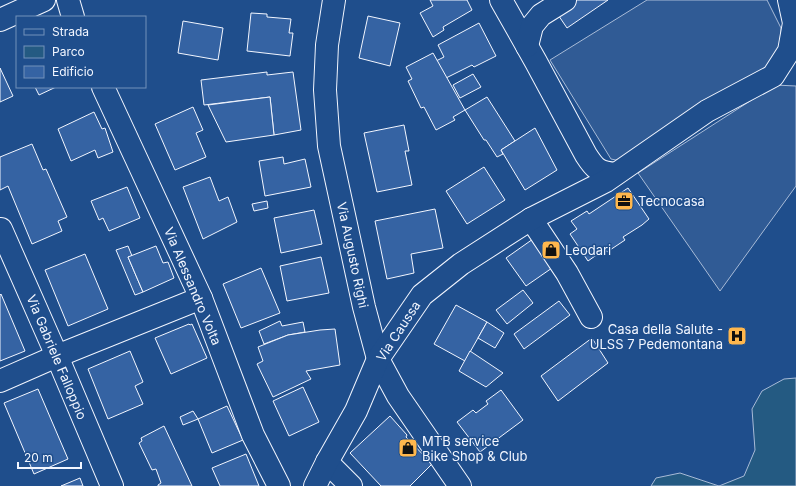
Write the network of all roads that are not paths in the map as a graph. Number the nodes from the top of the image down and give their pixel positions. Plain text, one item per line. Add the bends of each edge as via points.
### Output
1 (44, 0) edge
2 (68, 0) edge
3 (334, 0) edge
4 (501, 0) edge
5 (565, 0) edge
6 (789, 0) edge
7 (73, 16) edge
8 (0, 20) edge
9 (527, 46) junction
10 (796, 67) edge
11 (773, 76) junction
12 (103, 88) edge
13 (615, 174) junction
14 (531, 219) junction
15 (1, 229) dead end
16 (200, 298) junction
17 (591, 317) dead end
18 (57, 356) junction
19 (378, 358) junction
20 (0, 381) edge
21 (327, 462) junction
22 (112, 486) edge
23 (279, 486) edge
24 (315, 486) edge
25 (351, 486) edge
26 (460, 486) edge

1 - 8 street
2 - 7 street
3 - 19 street, Via Augusto Righi via 326,52 325,90 329,146 364,307
4 - 9 street
5 - 9 street via 541,15 532,26
6 - 11 street via 794,23 789,51
9 - 13 street via 593,166 603,172
10 - 11 street, Via Caussa
11 - 13 street, Via Caussa via 707,111
12 - 16 street, Via Alessandro Volta
13 - 14 street, Via Caussa
14 - 17 street via 568,273
14 - 19 street, Via Caussa via 461,264 422,295
15 - 18 street, Via Gabriele Falloppio
16 - 18 street
16 - 23 street, Via Alessandro Volta via 253,435
18 - 20 street
18 - 22 street, Via Gabriele Falloppio
19 - 21 street, Via Caussa via 356,411
19 - 26 street, Via Augusto Righi via 398,396
21 - 24 street, Via Caussa
21 - 25 street

